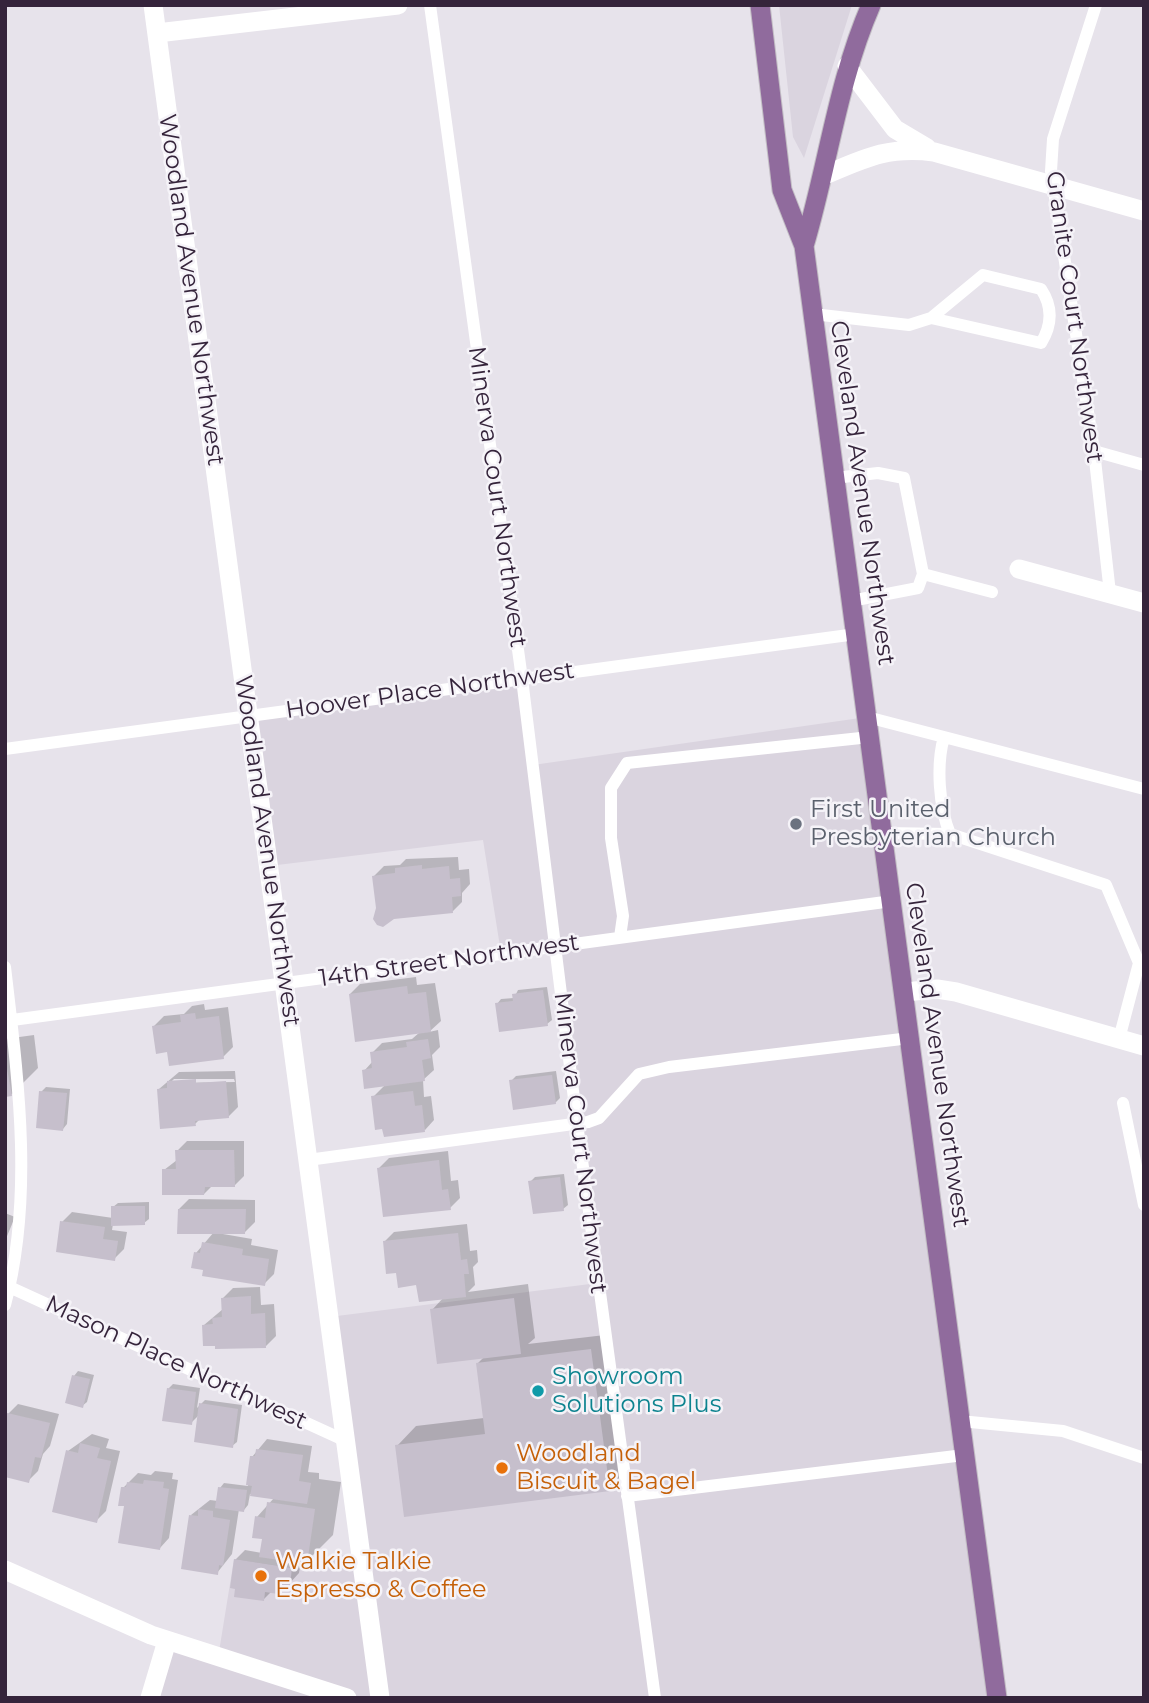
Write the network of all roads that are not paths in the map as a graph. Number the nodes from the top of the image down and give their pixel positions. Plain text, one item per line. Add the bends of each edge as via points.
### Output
1 (153, 5) edge
2 (398, 5) edge
3 (430, 5) edge
4 (760, 5) edge
5 (871, 5) edge
6 (1096, 5) edge
7 (157, 33) junction
8 (848, 66) junction
9 (934, 152) junction
10 (823, 176) junction
11 (1054, 185) junction
12 (1144, 211) edge
13 (804, 246) junction
14 (813, 314) junction
15 (931, 318) junction
16 (1094, 451) junction
17 (1144, 465) edge
18 (834, 478) junction
19 (1019, 569) dead end
20 (923, 574) junction
21 (992, 592) dead end
22 (1110, 593) junction
23 (851, 601) junction
24 (1144, 603) edge
25 (856, 634) junction
26 (522, 679) junction
27 (248, 716) junction
28 (867, 718) junction
29 (870, 737) junction
30 (944, 737) junction
31 (5, 749) edge
32 (1144, 789) edge
33 (882, 833) junction
34 (950, 834) junction
35 (892, 901) junction
36 (620, 937) junction
37 (554, 946) junction
38 (1141, 964) edge
39 (5, 967) edge
40 (286, 984) junction
41 (904, 992) junction
42 (8, 1020) edge
43 (910, 1038) junction
44 (1119, 1039) junction
45 (1144, 1046) edge
46 (1123, 1102) dead end
47 (577, 1124) junction
48 (308, 1160) junction
49 (1144, 1205) edge
50 (8, 1286) edge
51 (5, 1305) edge
52 (960, 1421) junction
53 (346, 1441) junction
54 (964, 1455) junction
55 (1144, 1458) edge
56 (627, 1496) junction
57 (5, 1570) edge
58 (167, 1641) junction
59 (150, 1698) edge
60 (347, 1698) edge
61 (380, 1698) edge
62 (655, 1698) edge
63 (998, 1698) edge

1 - 7 street, Woodland Avenue Northwest
2 - 7 street
3 - 26 lane, Minerva Court Northwest
4 - 13 main road, Cleveland Avenue Northwest via 782,190
5 - 8 main road
6 - 11 lane, Granite Court Northwest via 1054,139
7 - 27 street, Woodland Avenue Northwest
8 - 9 street via 895,129
8 - 10 main road
9 - 10 street via 892,149
9 - 11 street
10 - 13 main road
11 - 12 street
11 - 16 lane, Granite Court Northwest
13 - 14 main road, Cleveland Avenue Northwest
14 - 15 lane via 909,325
14 - 18 main road, Cleveland Avenue Northwest
15 - 15 lane via 1041,343 1050,328 1048,300 1041,289 983,275
16 - 17 lane
16 - 22 lane, Granite Court Northwest
18 - 20 lane via 878,473 904,478
18 - 23 main road, Cleveland Avenue Northwest
19 - 22 street
20 - 21 lane
20 - 23 lane via 918,588
22 - 24 street
23 - 25 main road, Cleveland Avenue Northwest
25 - 26 lane, Hoover Place Northwest
25 - 28 main road, Cleveland Avenue Northwest
26 - 27 lane, Hoover Place Northwest
26 - 37 lane, Minerva Court Northwest
27 - 31 lane, Hoover Place Northwest
27 - 40 street, Woodland Avenue Northwest
28 - 29 main road, Cleveland Avenue Northwest
28 - 30 lane
29 - 33 main road, Cleveland Avenue Northwest
29 - 36 lane via 627,763 611,788 611,838 623,916
30 - 32 lane
30 - 34 lane via 943,816
33 - 34 lane
33 - 35 main road, Cleveland Avenue Northwest
34 - 38 lane via 1106,885
35 - 36 lane, 14th Street Northwest
35 - 41 main road, Cleveland Avenue Northwest
36 - 37 lane, 14th Street Northwest
37 - 40 lane, 14th Street Northwest
37 - 47 lane, Minerva Court Northwest
38 - 44 lane
39 - 42 lane
40 - 42 lane, 14th Street Northwest
40 - 48 street, Woodland Avenue Northwest
41 - 43 main road, Cleveland Avenue Northwest
41 - 44 street via 956,992
42 - 50 lane via 21,1138 20,1211
43 - 47 lane via 669,1066 639,1074 599,1118
43 - 52 main road, Cleveland Avenue Northwest
44 - 45 street
46 - 49 lane
47 - 48 lane
47 - 56 lane, Minerva Court Northwest
48 - 53 street, Woodland Avenue Northwest
50 - 51 lane
50 - 53 lane, Mason Place Northwest
52 - 54 main road, Cleveland Avenue Northwest
52 - 55 lane via 1063,1431
53 - 61 street, Woodland Avenue Northwest
54 - 56 lane
54 - 63 main road, Cleveland Avenue Northwest
56 - 62 lane, Minerva Court Northwest
57 - 58 street
58 - 59 street
58 - 60 street

